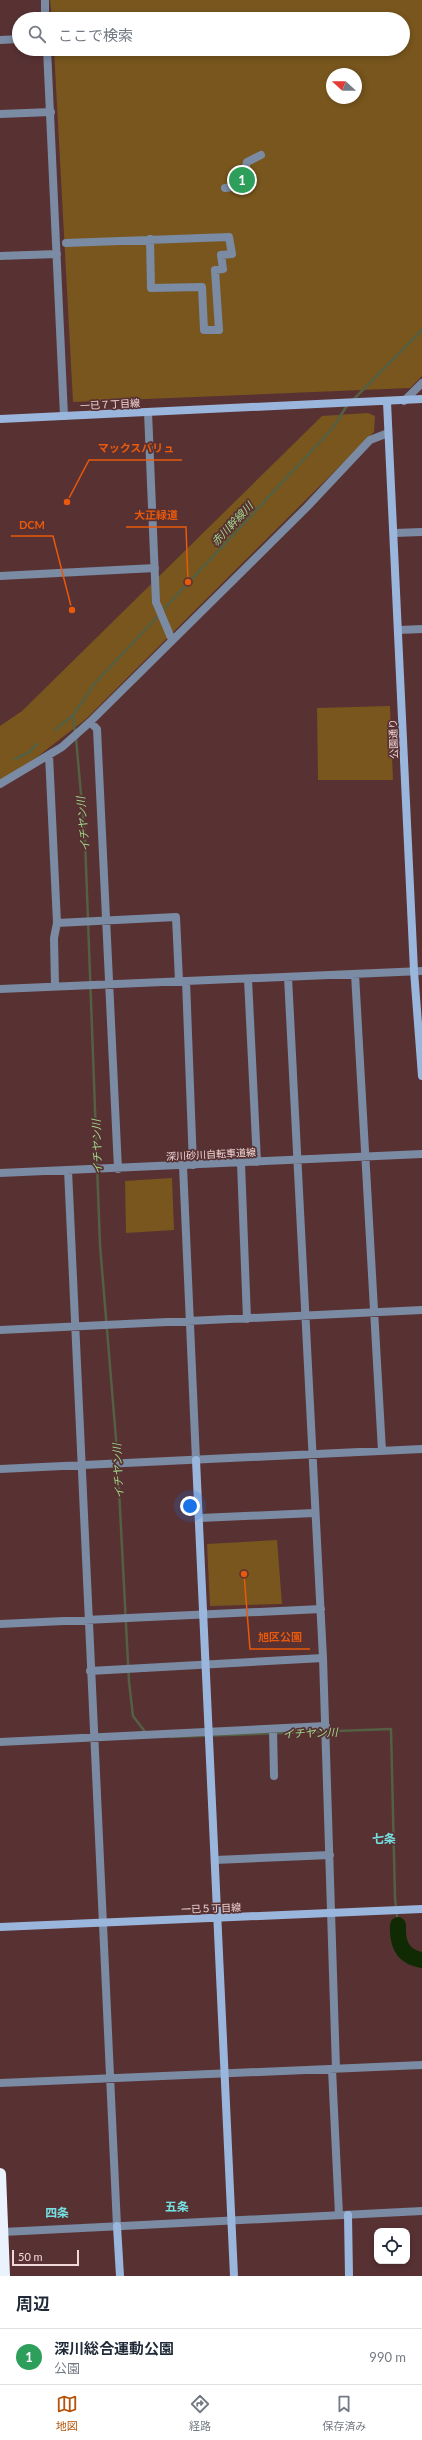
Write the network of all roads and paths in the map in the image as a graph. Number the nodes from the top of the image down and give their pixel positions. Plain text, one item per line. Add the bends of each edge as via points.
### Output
1 (45, 0) edge
2 (45, 12) edge
3 (12, 39) edge
4 (0, 40) edge
5 (47, 56) edge
6 (51, 112) junction
7 (0, 114) edge
8 (261, 155) dead end
9 (225, 188) dead end
10 (150, 239) junction
11 (66, 243) dead end
12 (57, 254) junction
13 (0, 256) edge
14 (422, 383) edge
15 (404, 400) junction
16 (422, 400) edge
17 (387, 402) junction
18 (148, 412) junction
19 (64, 416) junction
20 (0, 419) edge
21 (388, 433) junction
22 (422, 532) edge
23 (394, 533) junction
24 (155, 568) junction
25 (0, 576) edge
26 (422, 629) edge
27 (399, 630) junction
28 (172, 640) junction
29 (90, 722) junction
30 (49, 755) junction
31 (0, 784) edge
32 (104, 921) junction
33 (57, 923) junction
34 (418, 971) edge
35 (355, 974) junction
36 (288, 977) junction
37 (248, 978) junction
38 (183, 981) junction
39 (109, 983) junction
40 (55, 986) junction
41 (0, 989) edge
42 (422, 1076) edge
43 (422, 1154) edge
44 (366, 1157) junction
45 (296, 1160) junction
46 (257, 1162) junction
47 (240, 1163) junction
48 (193, 1165) junction
49 (183, 1166) junction
50 (118, 1168) junction
51 (68, 1170) junction
52 (0, 1173) edge
53 (422, 1310) edge
54 (376, 1313) junction
55 (304, 1317) junction
56 (246, 1319) junction
57 (189, 1322) junction
58 (75, 1326) junction
59 (0, 1330) edge
60 (422, 1449) edge
61 (382, 1452) junction
62 (311, 1456) junction
63 (196, 1460) junction
64 (81, 1465) junction
65 (0, 1469) edge
66 (314, 1513) junction
67 (200, 1518) junction
68 (321, 1609) junction
69 (204, 1614) junction
70 (89, 1619) junction
71 (0, 1624) edge
72 (323, 1658) junction
73 (206, 1664) junction
74 (90, 1671) junction
75 (326, 1726) junction
76 (273, 1729) junction
77 (209, 1732) junction
78 (94, 1738) junction
79 (0, 1742) edge
80 (274, 1776) dead end
81 (330, 1855) junction
82 (215, 1860) junction
83 (422, 1908) edge
84 (330, 1913) junction
85 (218, 1918) junction
86 (102, 1923) junction
87 (0, 1927) edge
88 (422, 2065) edge
89 (334, 2069) junction
90 (226, 2073) junction
91 (111, 2080) junction
92 (0, 2083) edge
93 (0, 2174) edge
94 (422, 2211) edge
95 (339, 2215) junction
96 (348, 2215) junction
97 (232, 2220) junction
98 (117, 2226) junction
99 (3, 2232) junction
100 (4, 2276) edge
101 (120, 2276) edge
102 (234, 2276) edge
103 (349, 2276) edge

1 - 2 street
3 - 4 street
5 - 6 street
6 - 7 street
6 - 12 street
8 - 9 street via 247,162 244,169 245,186
10 - 10 street via 229,237 232,254 222,255 223,269 215,270 218,330 204,330 202,288 151,288
10 - 11 street
12 - 13 street
12 - 19 street
14 - 15 street
15 - 16 street, 一已７丁目線
15 - 17 street, 一已７丁目線
17 - 18 street, 一已７丁目線
17 - 21 street, 公園通り
18 - 19 street, 一已７丁目線
18 - 24 street
19 - 20 street, 一已７丁目線
21 - 23 street, 公園通り
21 - 28 street via 370,440 307,507
22 - 23 street
23 - 27 street, 公園通り
24 - 25 street
24 - 28 street via 156,602
26 - 27 street
27 - 34 street, 公園通り
28 - 29 street
29 - 30 street via 62,748
29 - 32 street via 97,729
30 - 31 street
30 - 33 street
32 - 33 street
32 - 38 street via 176,917
32 - 39 street
33 - 40 street via 54,938
34 - 35 street
34 - 42 street, 公園通り
35 - 36 street
35 - 44 street
36 - 37 street
36 - 45 street
37 - 38 street
37 - 46 street
38 - 39 street
38 - 48 street
39 - 40 street
39 - 50 street
40 - 41 street
43 - 44 street, 深川砂川自転車道線
44 - 45 street, 深川砂川自転車道線
44 - 54 street
45 - 46 street, 深川砂川自転車道線
45 - 55 street
46 - 47 street, 深川砂川自転車道線
47 - 48 street, 深川砂川自転車道線
47 - 56 street
48 - 49 street, 深川砂川自転車道線
49 - 50 street, 深川砂川自転車道線
49 - 57 street
50 - 51 street, 深川砂川自転車道線
51 - 52 street, 深川砂川自転車道線
51 - 58 street
53 - 54 street
54 - 55 street
54 - 61 street
55 - 56 street
55 - 62 street
56 - 57 street
57 - 58 street
57 - 63 street
58 - 59 street
58 - 64 street
60 - 61 street
61 - 62 street
62 - 63 street
62 - 66 street
63 - 64 street
63 - 67 street
64 - 65 street
64 - 70 street
66 - 67 street
66 - 68 street
67 - 69 street
68 - 69 street
68 - 72 street
69 - 70 street
69 - 73 street
70 - 71 street
70 - 74 street
72 - 73 street
72 - 75 street
73 - 74 street
73 - 77 street
74 - 78 street
75 - 76 street
75 - 81 street
76 - 77 street
76 - 80 street
77 - 78 street
77 - 82 street
78 - 79 street
78 - 86 street
81 - 82 street
81 - 84 street
82 - 85 street
83 - 84 street, 一已５丁目線
84 - 85 street, 一已５丁目線
84 - 89 street
85 - 86 street, 一已５丁目線
85 - 90 street
86 - 87 street, 一已５丁目線
86 - 91 street
88 - 89 street
89 - 90 street
89 - 95 street
90 - 91 street
90 - 97 street
91 - 92 street
91 - 98 street
93 - 99 highway
94 - 96 street
95 - 96 street
95 - 97 street
96 - 103 street
97 - 98 street
97 - 102 street
98 - 99 street
98 - 101 street
99 - 100 highway

